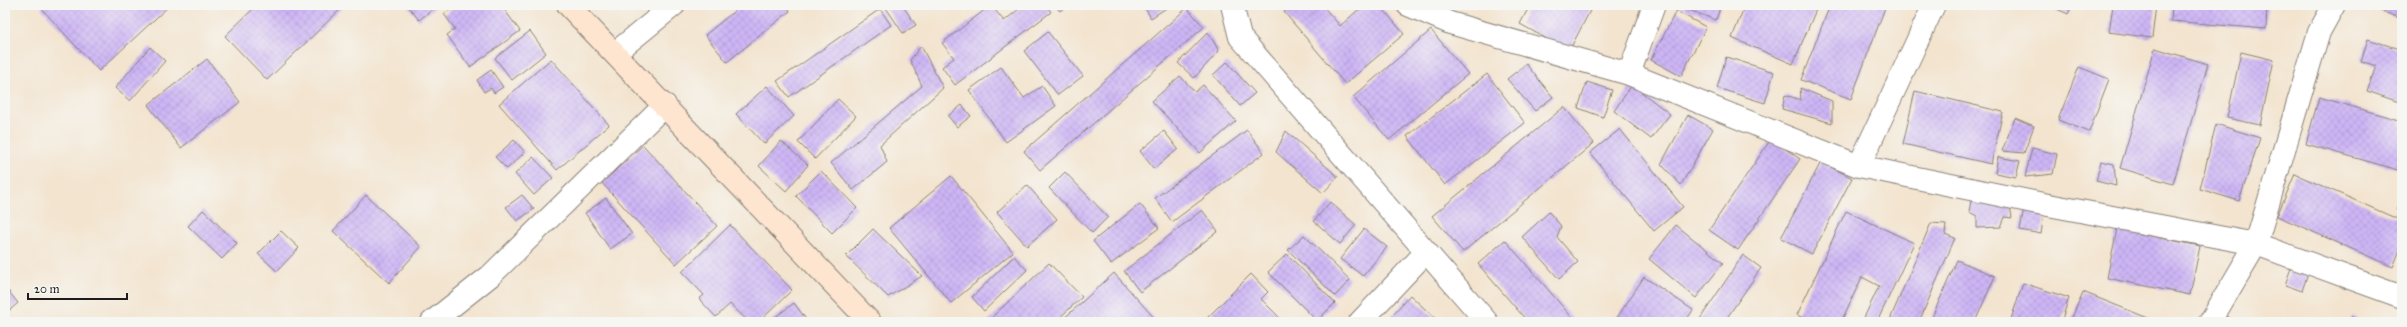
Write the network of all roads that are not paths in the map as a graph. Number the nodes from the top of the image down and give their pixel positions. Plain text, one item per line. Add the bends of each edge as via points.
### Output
1 (568, 5) edge
2 (674, 5) edge
3 (1232, 5) edge
4 (1408, 5) edge
5 (1654, 5) edge
6 (1934, 5) edge
7 (2334, 5) edge
8 (615, 53) junction
9 (1629, 74) junction
10 (665, 105) junction
11 (1859, 166) junction
12 (2256, 244) junction
13 (1425, 253) junction
14 (2402, 297) edge
15 (432, 322) edge
16 (870, 322) edge
17 (1360, 322) edge
18 (1487, 322) edge
19 (2210, 322) edge

1 - 8 street
2 - 8 street
3 - 13 street via 1240,37
4 - 9 street via 1450,22
5 - 9 street
6 - 11 street
7 - 12 street via 2320,32
8 - 10 street
9 - 11 street
10 - 15 street via 490,276
10 - 16 street
11 - 12 street
12 - 14 street
12 - 19 street
13 - 17 street
13 - 18 street

